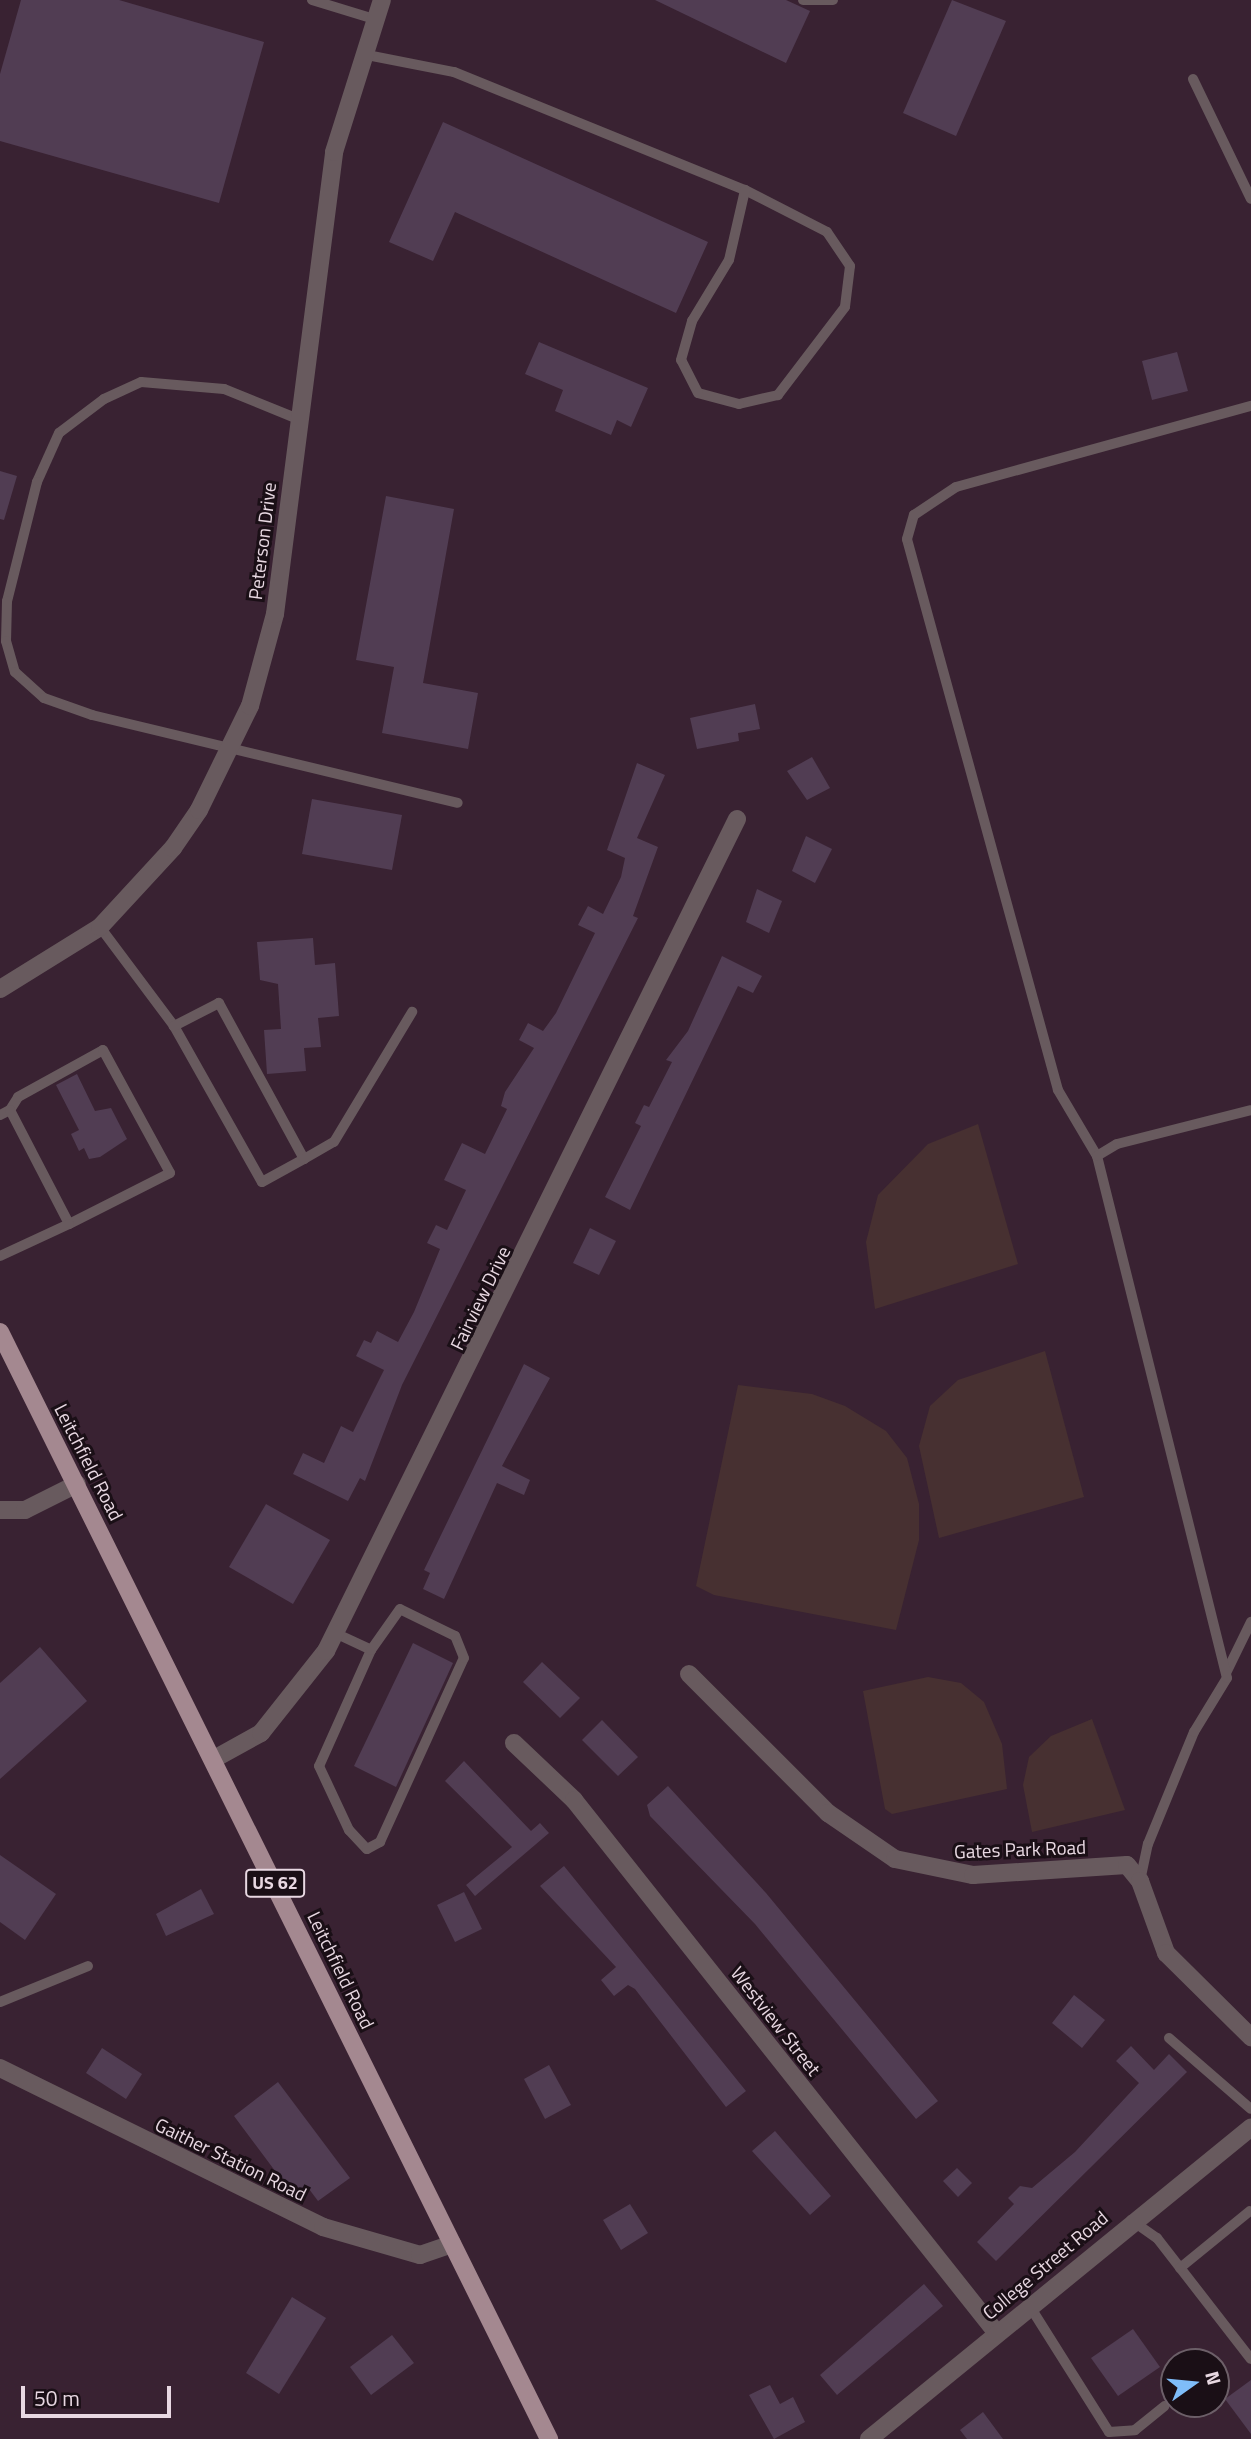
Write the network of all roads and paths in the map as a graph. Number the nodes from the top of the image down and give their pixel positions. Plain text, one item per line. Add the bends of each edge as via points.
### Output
1 (312, 0) edge
2 (382, 0) edge
3 (803, 0) edge
4 (833, 0) edge
5 (374, 19) junction
6 (362, 54) junction
7 (1193, 79) dead end
8 (746, 190) junction
9 (1251, 199) edge
10 (1251, 406) edge
11 (298, 419) junction
12 (230, 751) junction
13 (458, 803) dead end
14 (737, 818) dead end
15 (100, 927) junction
16 (0, 989) edge
17 (412, 1012) dead end
18 (174, 1026) junction
19 (1251, 1110) edge
20 (5, 1113) edge
21 (1097, 1156) junction
22 (304, 1159) junction
23 (69, 1224) junction
24 (0, 1256) edge
25 (0, 1332) edge
26 (77, 1484) junction
27 (0, 1510) edge
28 (1251, 1622) edge
29 (335, 1633) junction
30 (371, 1650) junction
31 (1226, 1673) junction
32 (688, 1674) dead end
33 (514, 1743) dead end
34 (214, 1759) junction
35 (1140, 1881) junction
36 (88, 1966) dead end
37 (0, 2002) edge
38 (1251, 2036) edge
39 (1169, 2038) dead end
40 (0, 2068) edge
41 (1251, 2109) edge
42 (1251, 2128) edge
43 (1250, 2211) edge
44 (1131, 2220) junction
45 (452, 2244) junction
46 (1180, 2269) junction
47 (1029, 2305) junction
48 (996, 2332) junction
49 (1251, 2358) edge
50 (1160, 2410) edge
51 (549, 2439) edge
52 (869, 2439) edge

1 - 5 lane
2 - 5 street, Peterson Drive
3 - 4 lane
5 - 6 street, Peterson Drive
6 - 8 lane via 454,72
6 - 11 street, Peterson Drive via 345,104 318,245
7 - 9 lane
8 - 8 lane via 827,233 850,266 845,307 778,394 739,404 698,393 681,360 692,321 729,260
10 - 21 lane via 956,487 914,515 907,539 1058,1090
11 - 12 street, Peterson Drive via 275,614 263,667
11 - 12 lane via 224,389 180,382 141,383 104,399 58,433 37,482 8,601 6,641 15,672 44,698
12 - 13 lane
12 - 15 street, Peterson Drive via 173,848
14 - 29 street, Fairview Drive
15 - 16 street, Peterson Drive
15 - 18 lane
17 - 22 lane via 334,1142
18 - 22 lane via 262,1182
18 - 22 lane via 219,1003
19 - 21 lane via 1117,1144
20 - 23 lane
20 - 23 lane via 18,1097 103,1050 170,1173
21 - 31 lane
23 - 24 lane
25 - 26 main road, Leitchfield Road / US 62
26 - 27 street via 25,1510
26 - 34 main road, Leitchfield Road / US 62
28 - 31 lane
29 - 30 lane
29 - 34 street, Fairview Drive via 277,1717
30 - 30 lane via 319,1755 349,1830 367,1849 385,1833 464,1658 455,1636 400,1609
31 - 35 lane via 1194,1732 1148,1844
32 - 35 street, Gates Park Road via 828,1813 895,1859 973,1875 1127,1865
33 - 48 street, Westview Street via 574,1800
34 - 45 main road, Leitchfield Road / US 62
35 - 38 street via 1166,1953
36 - 37 lane
39 - 41 lane
40 - 45 street, Gaither Station Road via 323,2228 411,2254
42 - 44 street, College Street Road
43 - 46 lane
44 - 46 lane
44 - 47 street, College Street Road
45 - 51 main road, Leitchfield Road / US 62
46 - 49 lane
47 - 48 street, College Street Road
47 - 50 lane via 1109,2432 1135,2430
48 - 52 street, College Street Road

